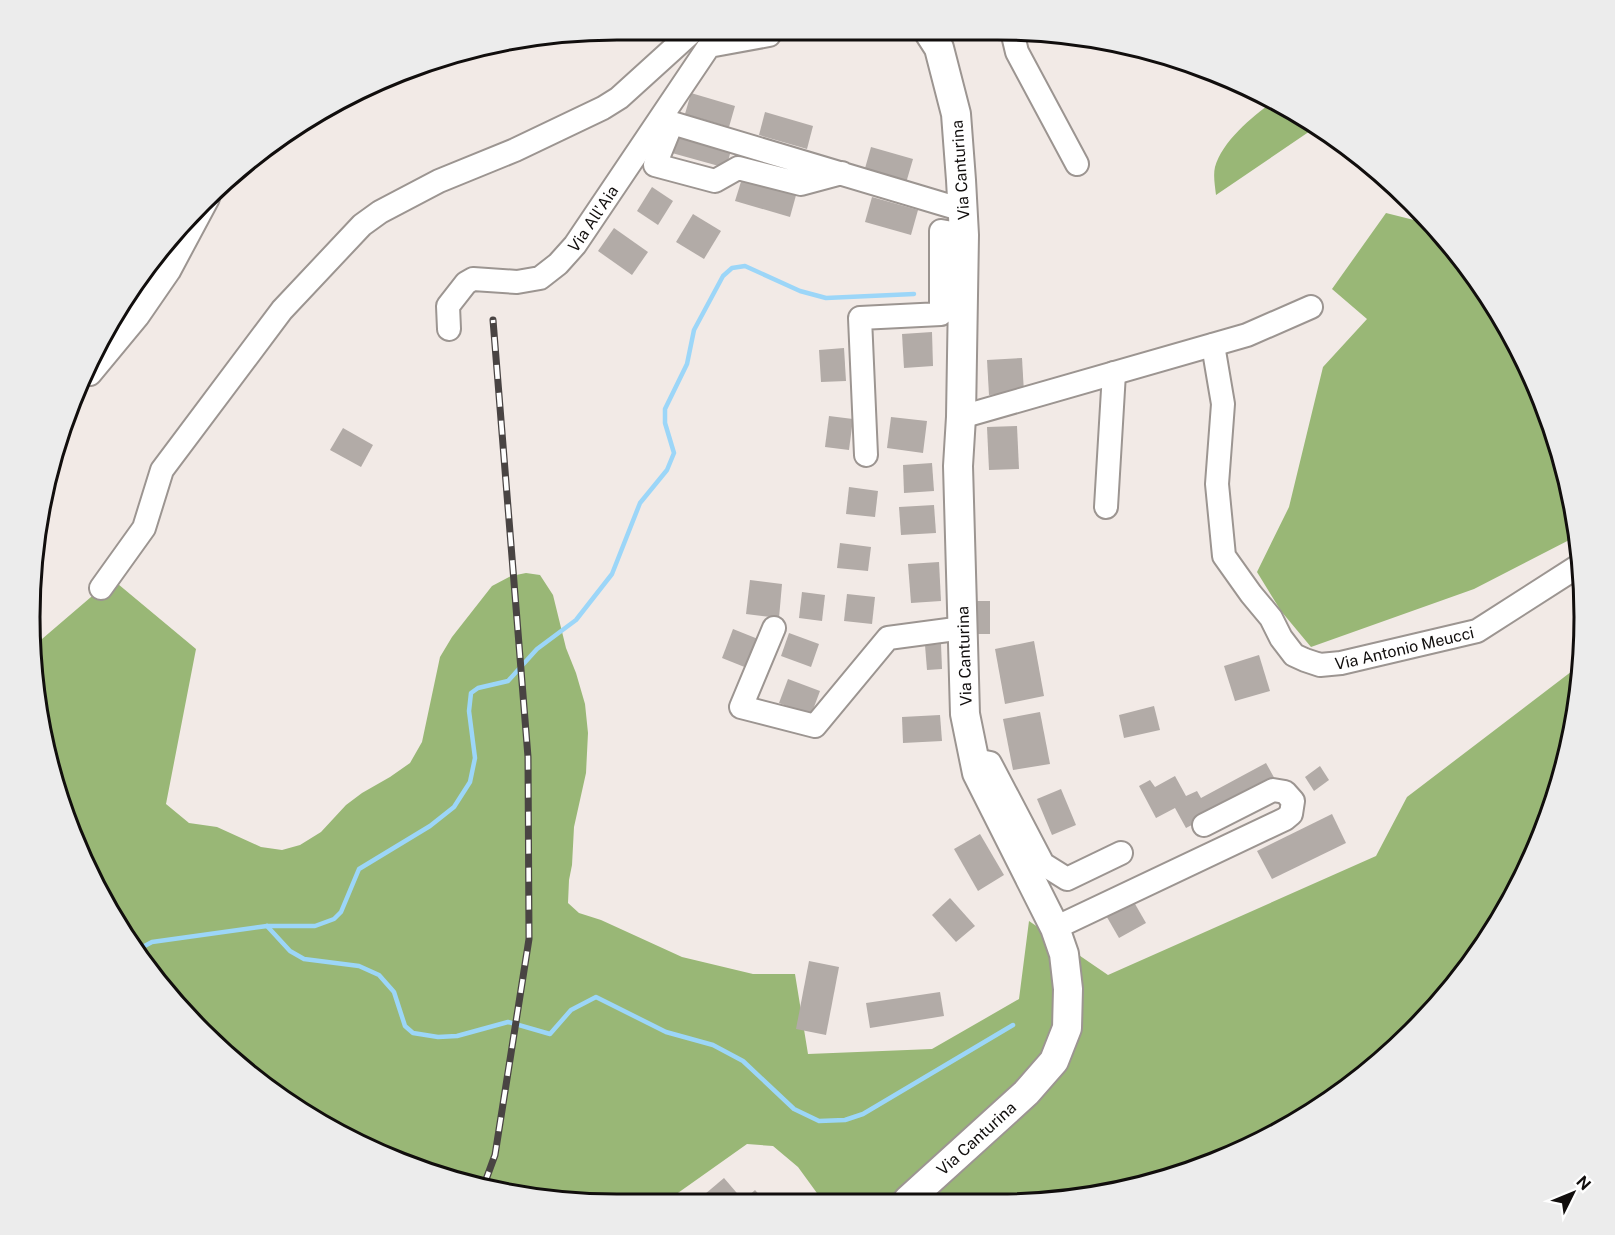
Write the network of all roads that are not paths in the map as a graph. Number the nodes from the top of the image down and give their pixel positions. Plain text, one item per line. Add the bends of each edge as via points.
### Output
1 (698, 40) edge
2 (700, 40) edge
3 (934, 40) edge
4 (1014, 41) edge
5 (1077, 164) dead end
6 (842, 172) junction
7 (963, 222) junction
8 (192, 228) edge
9 (1311, 307) dead end
10 (449, 329) dead end
11 (1213, 345) junction
12 (100, 361) edge
13 (1114, 373) junction
14 (961, 417) junction
15 (866, 455) dead end
16 (1106, 507) dead end
17 (1572, 569) edge
18 (101, 588) dead end
19 (774, 628) dead end
20 (963, 628) junction
21 (975, 760) junction
22 (1204, 825) dead end
23 (1122, 853) dead end
24 (1055, 928) junction
25 (916, 1194) edge

1 - 18 street via 603,108 438,181 362,225 282,310 162,470 144,528
2 - 10 street, Via All'Aia via 576,245 540,278 518,282 473,279 466,283 448,306
3 - 7 main road, Via Canturina via 956,114
4 - 5 street
6 - 6 street via 672,123 655,165 716,181 738,168 801,184
6 - 7 street
7 - 14 main road, Via Canturina
7 - 15 street via 941,231 941,314 860,318
8 - 12 street via 169,271
9 - 11 street
11 - 13 street
11 - 17 street, Via Antonio Meucci via 1223,404 1217,484 1224,556 1294,655 1320,665 1341,663 1477,632
13 - 14 street
13 - 16 street
14 - 20 main road, Via Canturina via 958,466
19 - 20 street via 741,707 815,726 888,638
20 - 21 main road, Via Canturina via 965,714
21 - 23 street via 990,763 1043,864 1067,879
21 - 24 main road, Via Canturina via 977,772
22 - 24 street via 1273,790 1285,792 1293,801 1291,814 1285,819
24 - 25 main road, Via Canturina via 1064,954 1068,989 1067,1028 1054,1061 1026,1093

